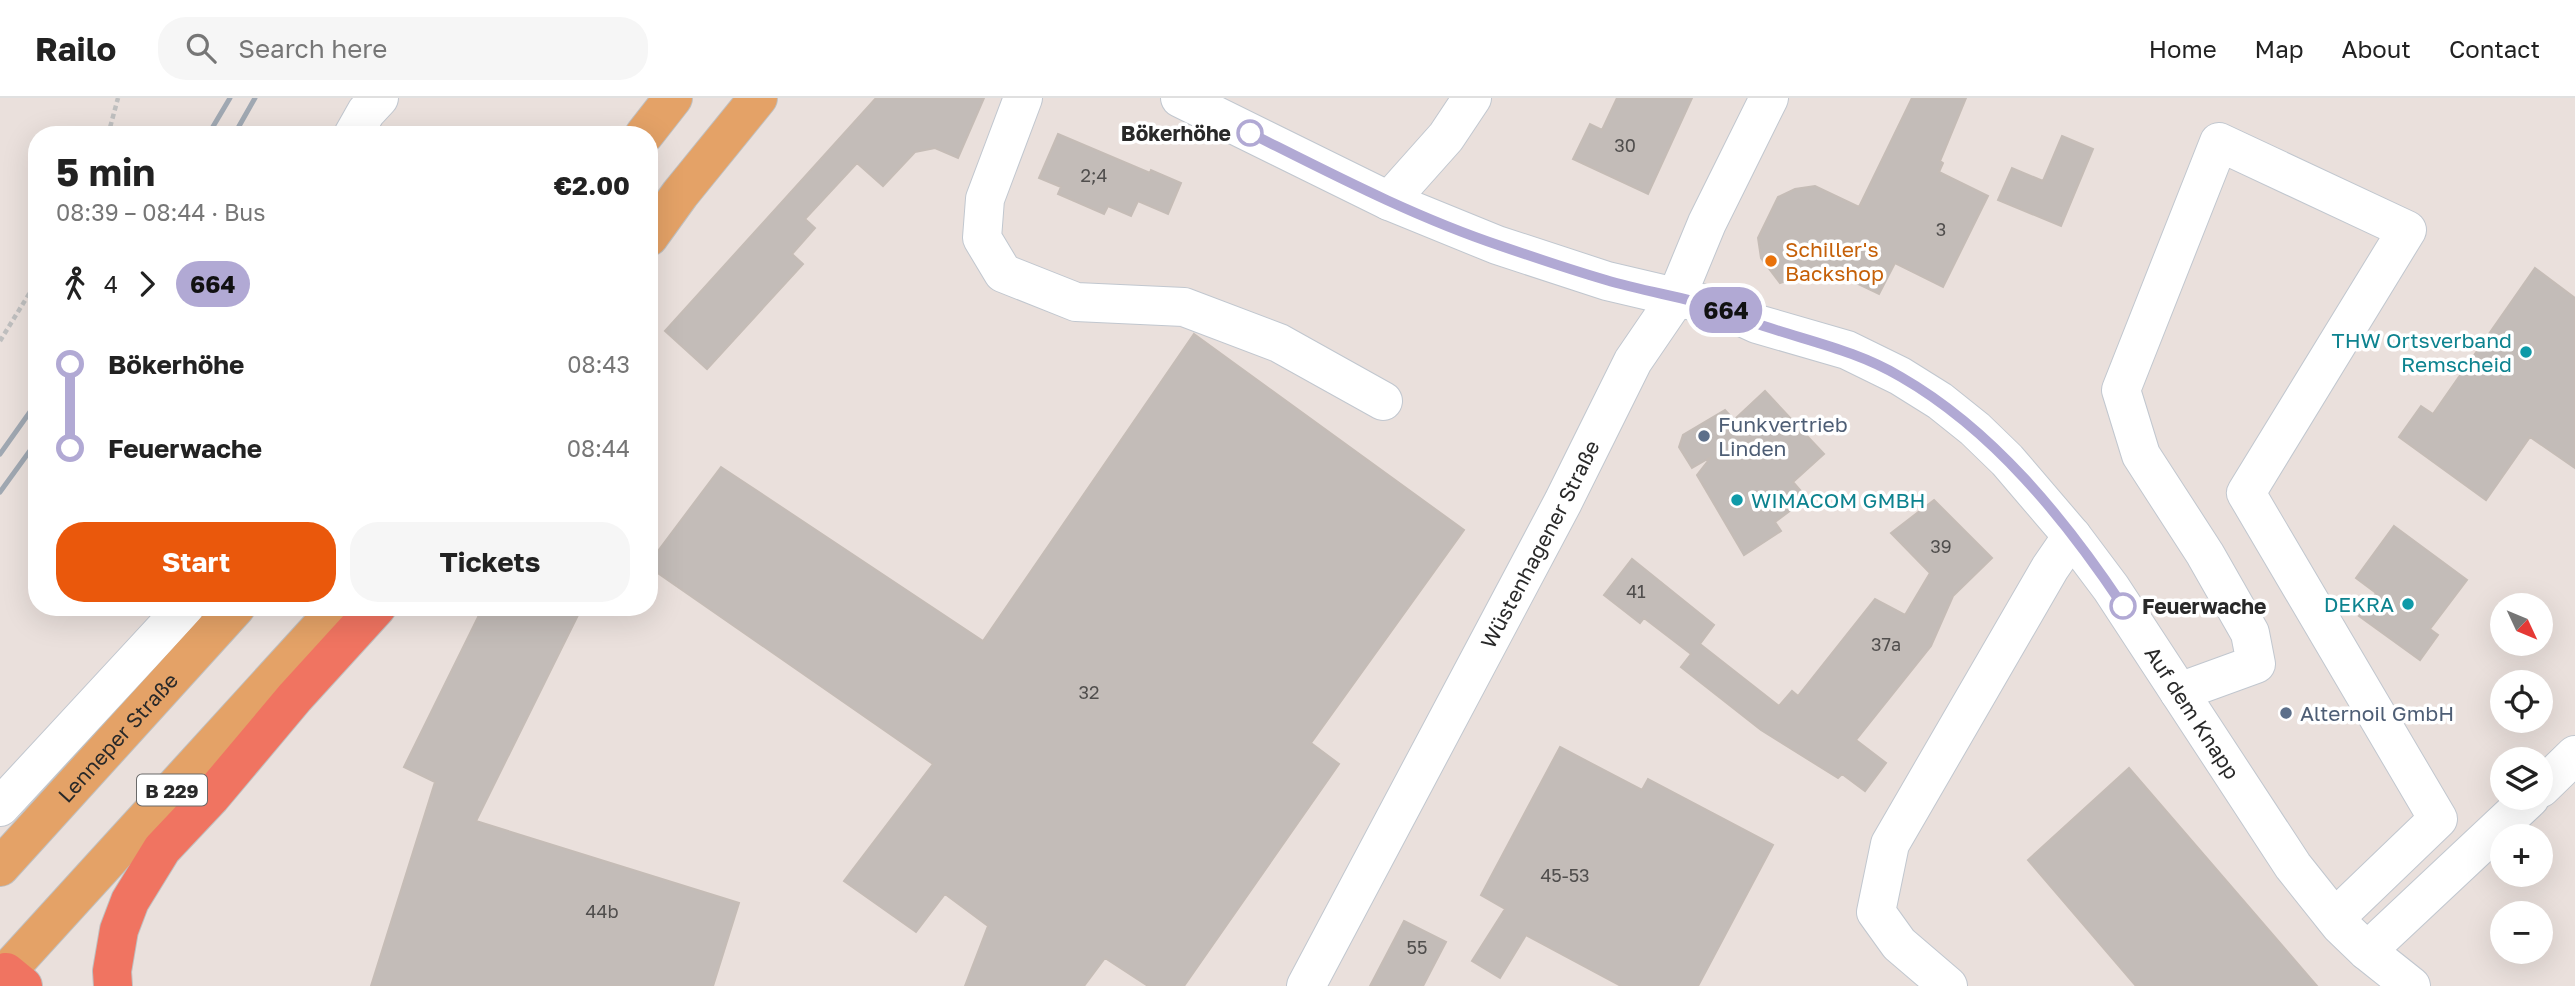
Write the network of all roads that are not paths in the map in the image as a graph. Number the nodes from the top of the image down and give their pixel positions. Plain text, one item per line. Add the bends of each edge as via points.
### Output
1 (379, 98) edge
2 (673, 98) edge
3 (758, 98) edge
4 (1023, 98) edge
5 (1181, 98) edge
6 (1472, 98) edge
7 (1769, 98) edge
8 (358, 126) edge
9 (651, 126) edge
10 (1390, 201) junction
11 (658, 225) edge
12 (1676, 298) junction
13 (1382, 401) dead end
14 (2072, 536) junction
15 (177, 616) edge
16 (228, 616) edge
17 (331, 616) edge
18 (369, 616) edge
19 (2179, 692) junction
20 (2575, 755) edge
21 (2553, 776) edge
22 (0, 807) edge
23 (2517, 810) edge
24 (0, 866) edge
25 (2335, 918) junction
26 (2367, 951) junction
27 (7, 976) edge
28 (113, 986) edge
29 (1306, 986) edge
30 (1948, 986) edge
31 (2412, 986) edge

1 - 8 street
2 - 9 main road
3 - 11 main road
4 - 13 street via 985,199 982,239 1003,273 1076,302 1184,307 1279,343
5 - 10 street, Auf dem Knapp
6 - 10 street via 1446,137
7 - 12 street, Wüstenhagener Straße via 1707,223
10 - 12 street, Auf dem Knapp via 1497,245
12 - 14 street, Auf dem Knapp via 1847,351 1900,376 1975,429
12 - 29 street, Wüstenhagener Straße via 1633,361
14 - 19 street, Auf dem Knapp
14 - 30 street via 1890,844 1877,912 1899,944
15 - 22 street
16 - 24 main road, Lenneper Straße
17 - 27 main road, B 229
18 - 28 highway via 162,849 130,901 119,930
19 - 25 street, Auf dem Knapp via 2293,866
19 - 25 street via 2256,664 2250,633 2141,455 2120,390 2219,142 2407,230 2246,493 2438,819
20 - 21 street
23 - 26 street
25 - 26 street, Auf dem Knapp
26 - 31 street, Auf dem Knapp

